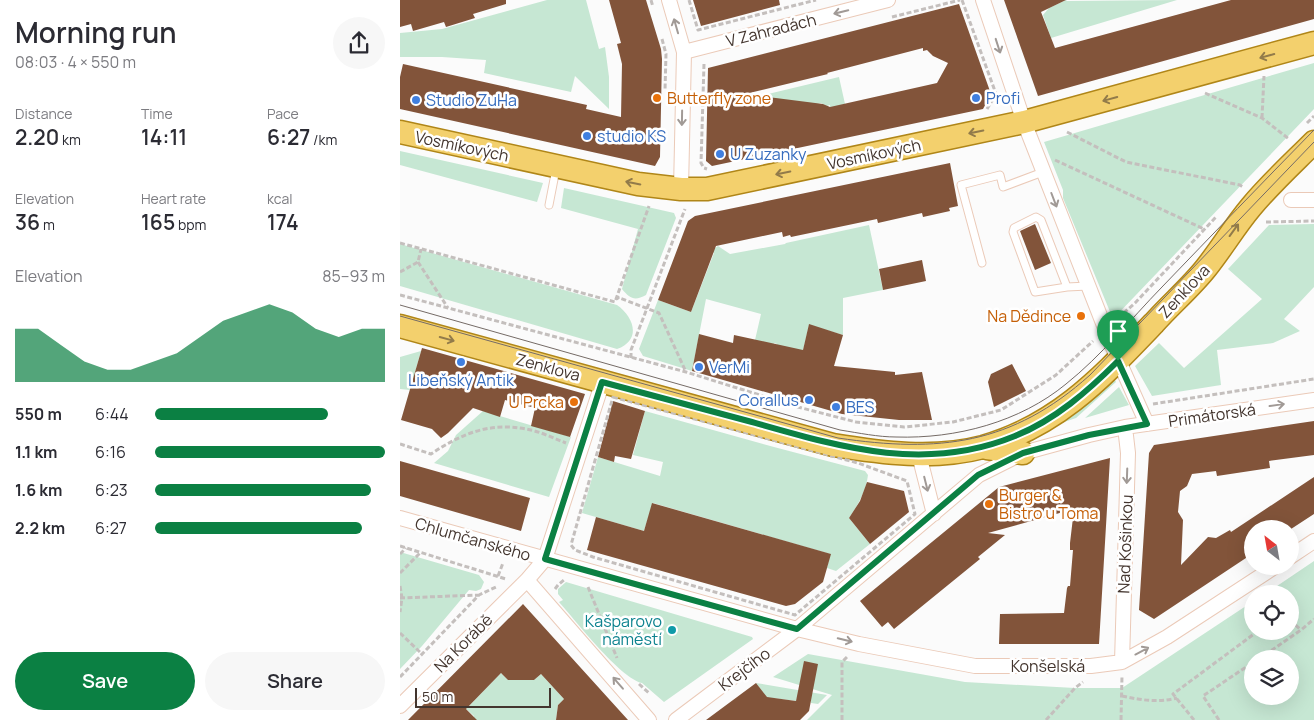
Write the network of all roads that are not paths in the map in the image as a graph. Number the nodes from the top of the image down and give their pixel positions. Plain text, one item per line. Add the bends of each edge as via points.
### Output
1 (669, 0) edge
2 (888, 0) edge
3 (983, 0) edge
4 (1314, 43) edge
5 (684, 52) junction
6 (1024, 122) junction
7 (400, 132) edge
8 (1314, 142) edge
9 (556, 166) junction
10 (1043, 172) junction
11 (683, 199) junction
12 (1291, 200) dead end
13 (1314, 200) edge
14 (549, 205) dead end
15 (982, 264) dead end
16 (1088, 286) junction
17 (1067, 287) junction
18 (400, 326) edge
19 (1118, 361) junction
20 (602, 382) junction
21 (1314, 400) edge
22 (1147, 424) junction
23 (1125, 427) junction
24 (981, 447) junction
25 (1023, 453) junction
26 (919, 455) junction
27 (934, 514) junction
28 (400, 518) edge
29 (1314, 541) edge
30 (1299, 551) edge
31 (545, 559) junction
32 (1262, 575) edge
33 (527, 580) junction
34 (797, 629) junction
35 (1122, 662) junction
36 (400, 706) edge
37 (650, 720) edge
38 (676, 720) edge

5 -> 1 street
2 -> 5 street, V Zahradách
3 -> 6 street
4 -> 6 main road, Vosmíkových
5 -> 11 street
6 - 10 street
6 -> 11 main road, Vosmíkových via 707,189
7 - 9 main road, Vosmíkových
19 -> 8 main road, Zenklova via 1205,269 1251,207
11 -> 9 main road, Vosmíkových via 638,184
9 - 14 lane
10 - 15 lane via 1002,187 1000,175 962,185
10 -> 16 street
12 - 13 street
16 - 17 lane
16 - 19 street
17 - 17 lane via 1041,220 1036,217 1014,228 1035,292
18 -> 20 main road, Zenklova
19 - 22 street
19 - 24 main road, Zenklova via 1071,404 1016,436
20 - 26 main road, Zenklova via 833,445
20 - 31 street
22 -> 21 street, Primátorská
22 - 23 street, Primátorská
23 - 25 street, Primátorská
23 -> 35 street, Nad Košinkou via 1128,453
24 - 25 main road
24 - 26 main road, Zenklova
25 - 27 street, Krejčího via 978,475
26 -> 27 street
27 - 34 street, Krejčího
28 - 31 street, Chlumčanského
29 - 30 street
31 - 33 street
31 - 34 street
35 -> 32 street, Konšelská
33 - 36 street, Na Korábě
37 -> 33 street
34 -> 35 street, Konšelská via 974,666 1091,666
34 - 38 street, Krejčího

